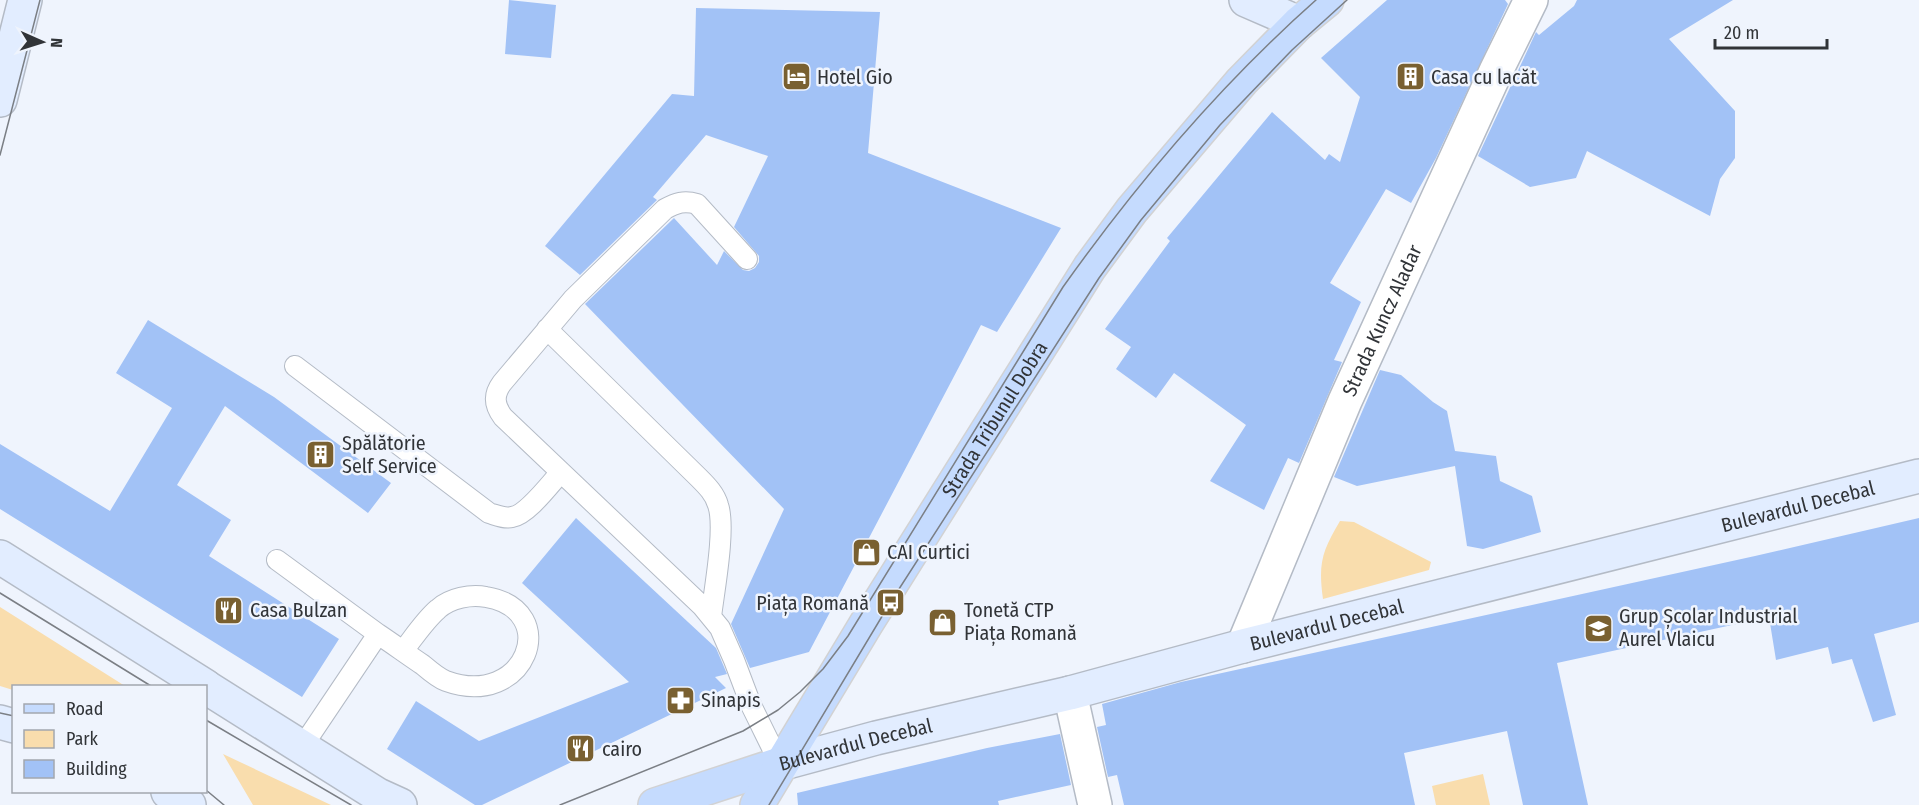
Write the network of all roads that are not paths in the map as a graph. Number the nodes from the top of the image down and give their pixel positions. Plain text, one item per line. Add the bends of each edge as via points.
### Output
1 (25, 0) edge
2 (1246, 0) edge
3 (1327, 0) edge
4 (1531, 0) edge
5 (1295, 12) edge
6 (0, 100) edge
7 (747, 259) dead end
8 (547, 329) junction
9 (295, 366) dead end
10 (561, 472) junction
11 (1919, 476) edge
12 (0, 557) edge
13 (277, 560) dead end
14 (711, 617) junction
15 (378, 634) junction
16 (1244, 646) junction
17 (403, 651) junction
18 (202, 685) edge
19 (207, 688) edge
20 (1070, 693) junction
21 (302, 747) junction
22 (780, 764) junction
23 (170, 793) edge
24 (189, 805) edge
25 (400, 805) edge
26 (655, 805) edge
27 (757, 805) edge
28 (1095, 805) edge

1 - 6 street
2 - 5 street
3 - 5 main road, Strada Tribunul Dobra
4 - 16 street, Strada Kuncz Aladar via 1346,401
5 - 22 main road, Strada Tribunul Dobra via 1090,267
7 - 8 lane via 697,204 675,203 640,233
8 - 10 lane via 496,390 495,400 502,417
8 - 14 lane via 710,489 718,503 720,534
9 - 10 lane via 489,513 514,518
10 - 14 lane
11 - 16 street, Bulevardul Decebal
12 - 18 street
13 - 15 lane
14 - 22 lane via 720,628
15 - 17 lane
15 - 21 lane
16 - 20 street, Bulevardul Decebal
17 - 17 lane via 444,680 480,685 499,681 516,670 527,654 529,635 523,619 511,607 477,595 455,599 438,608
19 - 21 street
20 - 22 street, Bulevardul Decebal
20 - 28 street
21 - 25 street
22 - 26 main road
22 - 27 main road, Bulevardul Decebal
23 - 24 street

